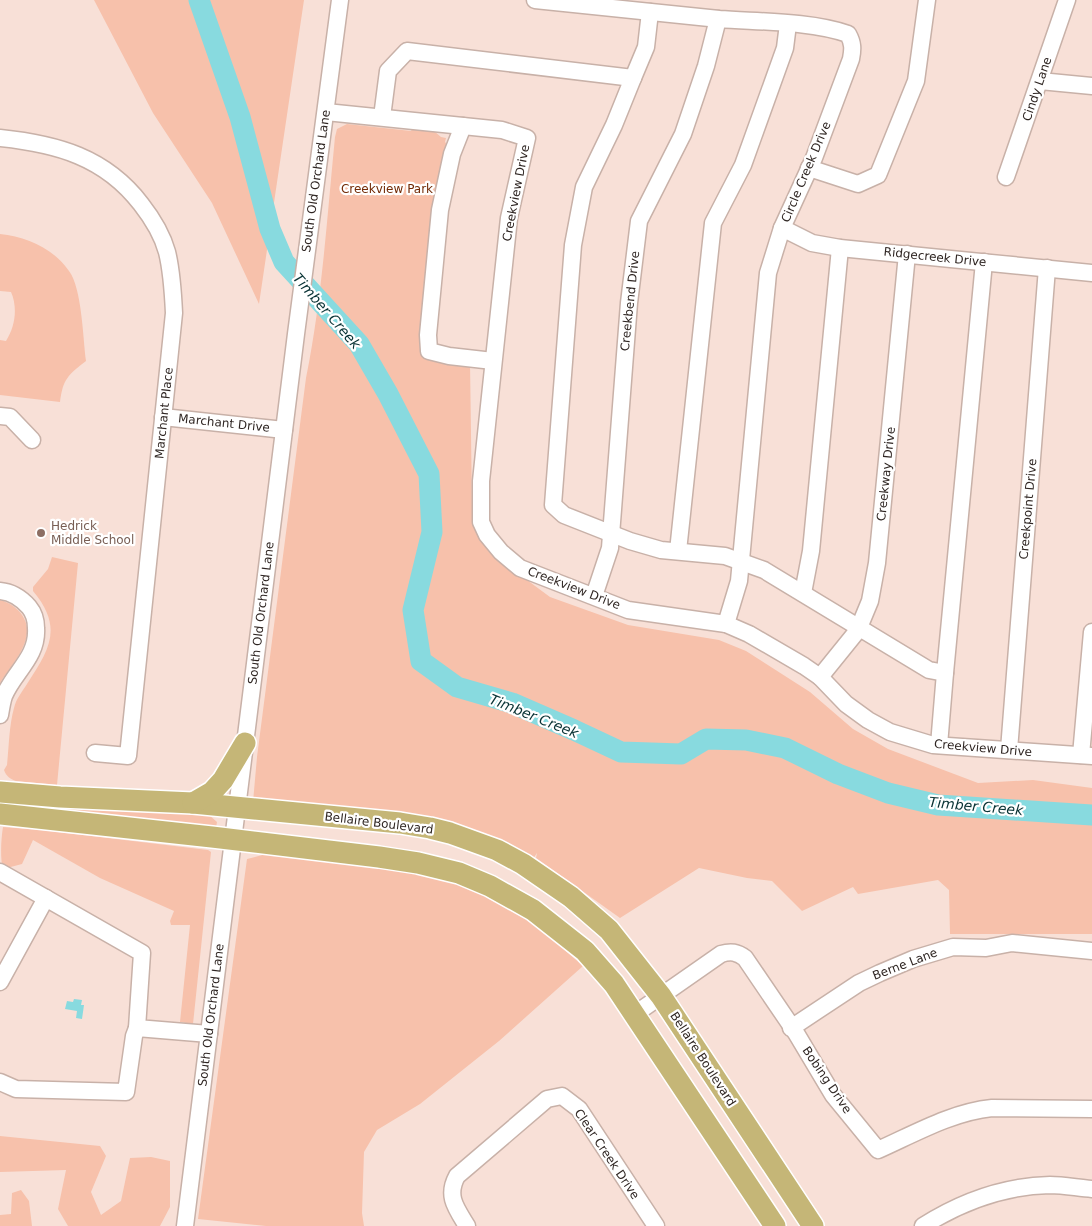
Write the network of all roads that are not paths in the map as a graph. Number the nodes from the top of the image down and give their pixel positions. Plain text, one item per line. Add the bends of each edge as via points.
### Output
1 (340, 0) edge
2 (536, 0) edge
3 (927, 0) edge
4 (1068, 0) edge
5 (650, 12) junction
6 (718, 19) junction
7 (788, 24) junction
8 (633, 78) junction
9 (1040, 81) junction
10 (1092, 86) edge
11 (326, 112) junction
12 (382, 117) junction
13 (463, 126) junction
14 (0, 138) edge
15 (809, 168) junction
16 (1006, 177) dead end
17 (782, 228) junction
18 (840, 248) junction
19 (907, 254) junction
20 (984, 262) junction
21 (1047, 268) junction
22 (1092, 273) edge
23 (493, 361) junction
24 (0, 416) edge
25 (164, 417) junction
26 (284, 430) junction
27 (32, 440) dead end
28 (612, 534) junction
29 (678, 551) junction
30 (741, 562) junction
31 (0, 591) edge
32 (802, 593) junction
33 (594, 596) junction
34 (726, 624) junction
35 (859, 628) junction
36 (1092, 632) edge
37 (945, 672) junction
38 (820, 677) junction
39 (0, 715) edge
40 (245, 743) junction
41 (939, 745) junction
42 (1009, 750) junction
43 (95, 753) dead end
44 (1086, 756) edge
45 (0, 792) edge
46 (193, 803) junction
47 (237, 808) junction
48 (0, 814) edge
49 (233, 840) junction
50 (0, 872) edge
51 (46, 898) junction
52 (1092, 951) edge
53 (0, 982) edge
54 (661, 996) junction
55 (635, 1014) junction
56 (137, 1028) junction
57 (791, 1028) junction
58 (209, 1034) junction
59 (0, 1082) edge
60 (1092, 1110) edge
61 (1092, 1189) edge
62 (186, 1226) edge
63 (468, 1226) edge
64 (656, 1226) edge
65 (774, 1226) edge
66 (813, 1226) edge
67 (924, 1226) edge

1 - 11 street, South Old Orchard Lane
2 - 5 street, Circle Creek Drive
3 - 15 street via 916,81 878,175 858,184
4 - 9 street, Cindy Lane
5 - 6 street, Circle Creek Drive
5 - 8 street via 646,47
6 - 7 street, Circle Creek Drive
6 - 28 street, Creekbend Drive via 683,134 639,221 629,304
7 - 15 street, Circle Creek Drive via 837,30 848,34 852,41 851,59
7 - 29 street via 785,48 743,165 712,223
8 - 12 street via 407,52 388,72
8 - 28 street via 584,187 573,245 553,506 564,515
9 - 10 street
9 - 16 street, Cindy Lane
11 - 12 street, Creekview Drive
11 - 26 street, South Old Orchard Lane
12 - 13 street, Creekview Drive
13 - 23 street, Creekview Drive via 502,130 527,138 510,218
13 - 23 street via 452,154 440,210 429,351
14 - 25 street, Marchant Place via 31,141 88,159 113,174 153,219 166,250 173,280 174,313
15 - 17 street, Circle Creek Drive
17 - 18 street, Ridgecreek Drive via 812,243
17 - 30 street, Circle Creek Drive via 768,273
18 - 19 street, Ridgecreek Drive
18 - 32 street via 811,551
19 - 20 street, Ridgecreek Drive
19 - 35 street, Creekway Drive via 877,563 870,601
20 - 21 street, Ridgecreek Drive
20 - 37 street
21 - 22 street, Ridgecreek Drive
21 - 42 street, Creekpoint Drive
23 - 33 street, Creekview Drive via 481,481 481,522 501,552 520,568
24 - 27 street via 10,417
25 - 26 street, Marchant Drive
25 - 43 street, Marchant Place via 128,756
26 - 40 street, South Old Orchard Lane
28 - 29 street via 661,550
28 - 33 street, Creekbend Drive via 607,562
29 - 30 street via 726,556
30 - 32 street via 764,570
30 - 34 street, Circle Creek Drive via 739,581
31 - 39 street via 8,591 23,599 32,611 37,638 31,655 4,696
32 - 35 street
33 - 34 street, Creekview Drive via 628,610
34 - 38 street, Creekview Drive via 749,634
35 - 37 street via 929,670
35 - 38 street, Creekway Drive
36 - 44 street
37 - 41 street
38 - 41 street, Creekview Drive via 846,704 868,720 890,732
40 - 46 main road via 224,780
40 - 47 street, South Old Orchard Lane
41 - 42 street, Creekview Drive
42 - 44 street, Creekview Drive
45 - 46 main road, Bellaire Boulevard
46 - 47 main road, Bellaire Boulevard
47 - 49 street, South Old Orchard Lane
47 - 54 main road, Bellaire Boulevard via 430,828 497,850 571,897 609,930
48 - 49 main road
49 - 55 main road via 418,863 459,873 490,886 533,910 585,951
49 - 58 street, South Old Orchard Lane
50 - 51 street
51 - 53 street
51 - 56 street via 142,953
52 - 57 street, Berne Lane via 1012,943 986,948 952,947 913,959 859,983
54 - 55 street, Bobing Drive
54 - 57 street, Bobing Drive via 721,954 734,952 745,958
54 - 66 main road, Bellaire Boulevard
55 - 65 main road
56 - 58 street
56 - 59 street via 126,1092 16,1089
57 - 60 street, Bobing Drive via 834,1095 878,1150 977,1109
58 - 62 street, South Old Orchard Lane
61 - 67 street via 1050,1185 1005,1190 963,1204
63 - 64 street, Clear Creek Drive via 451,1195 457,1176 547,1099 562,1096 579,1109

